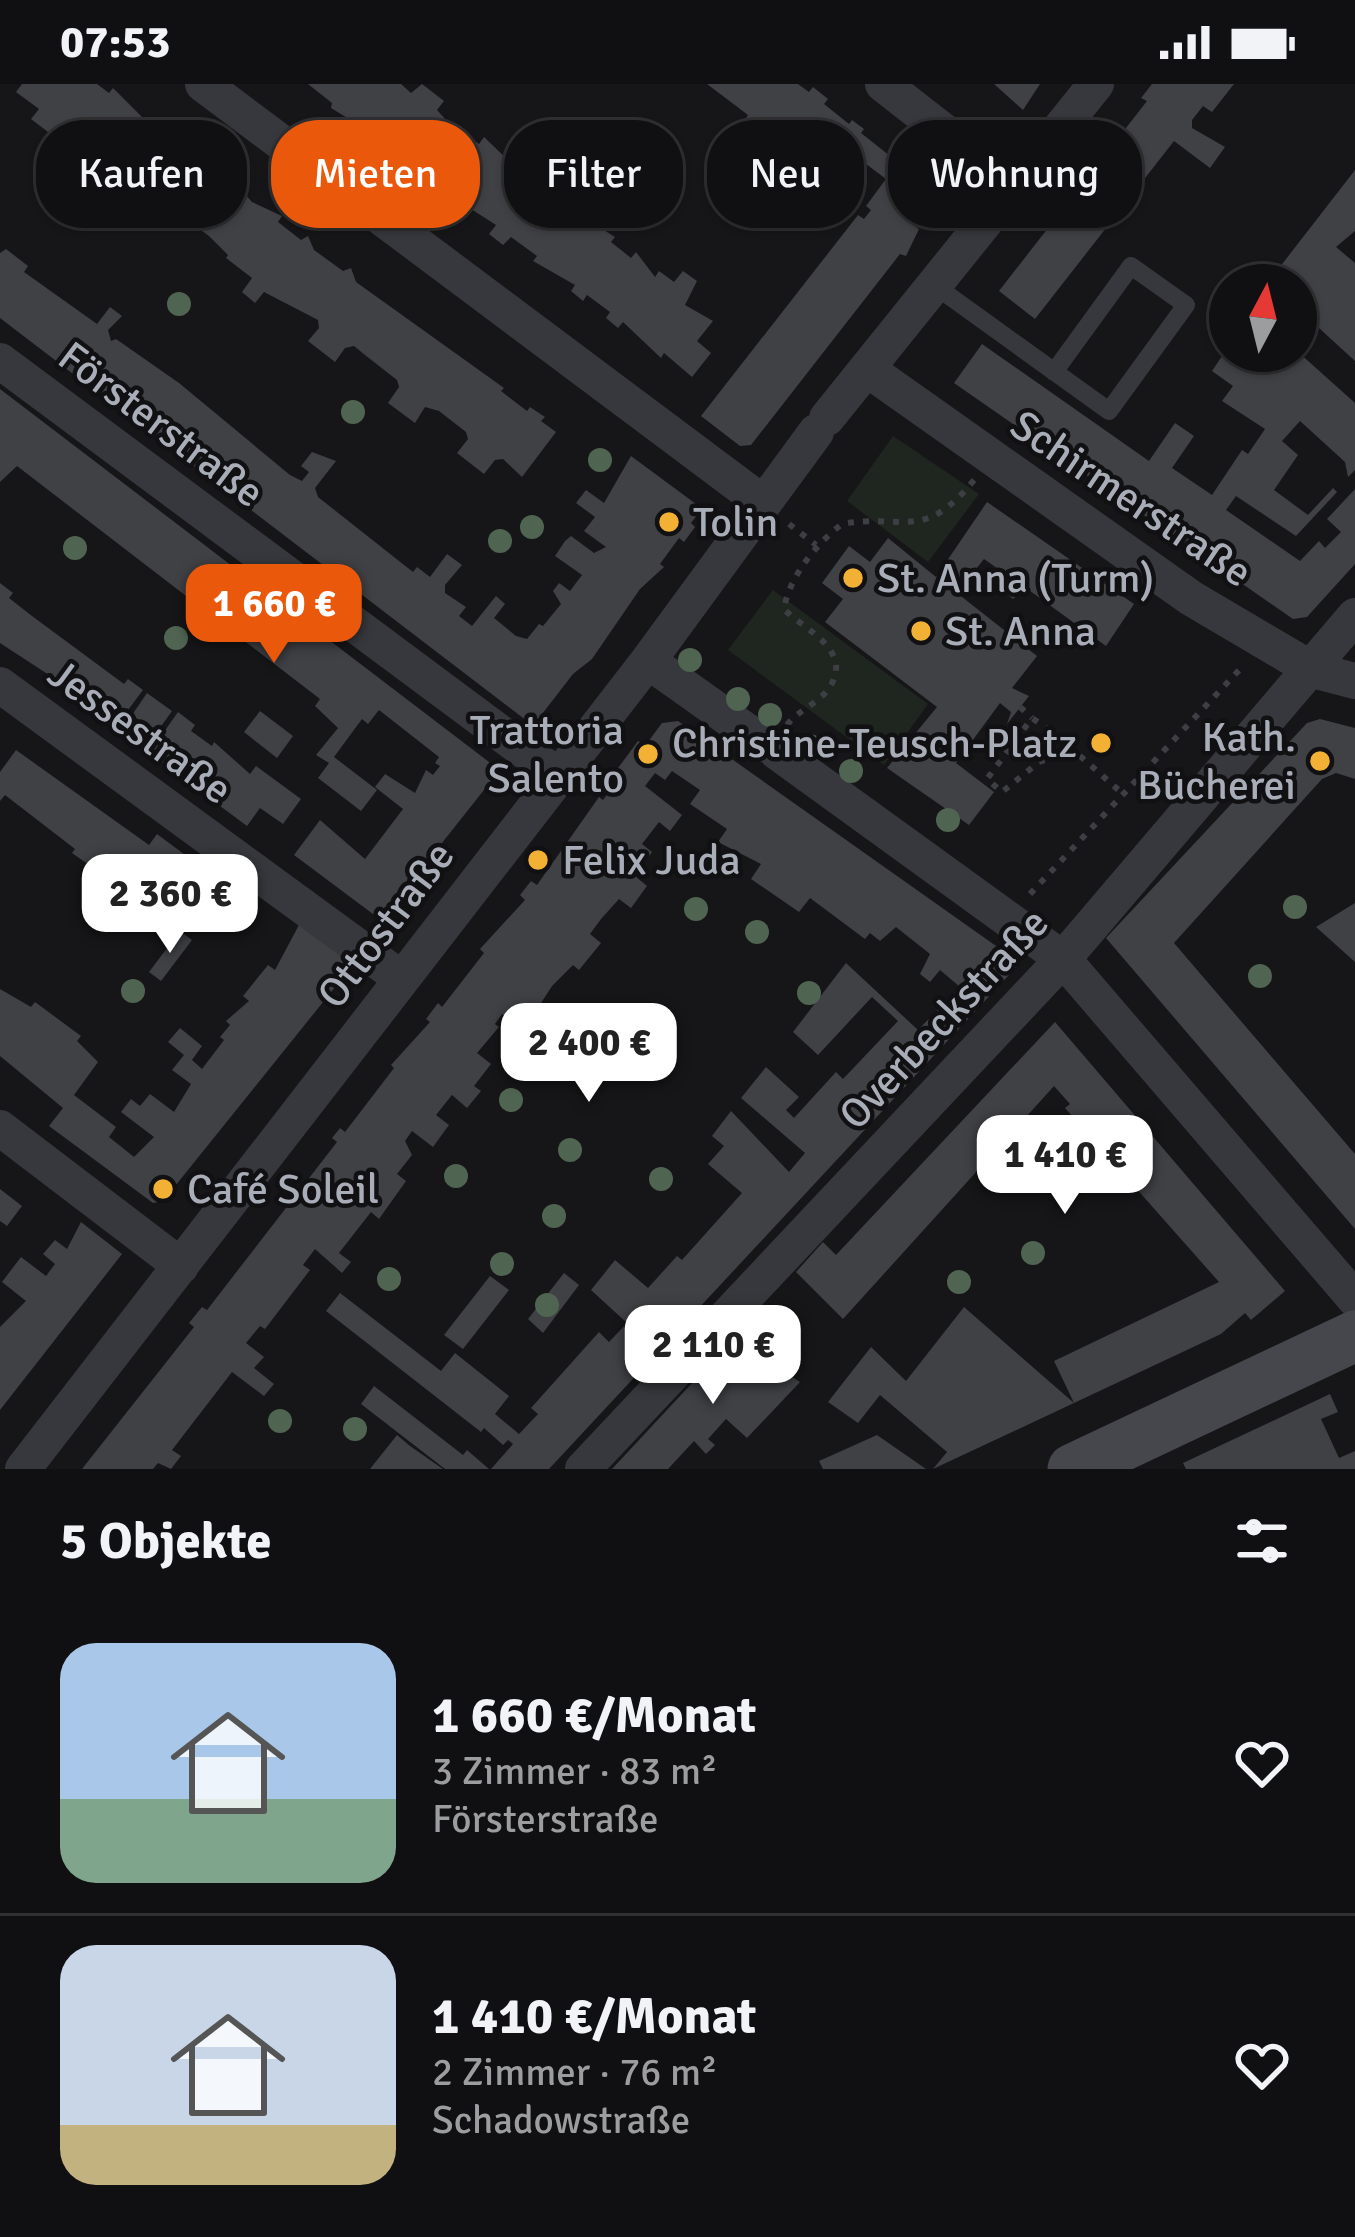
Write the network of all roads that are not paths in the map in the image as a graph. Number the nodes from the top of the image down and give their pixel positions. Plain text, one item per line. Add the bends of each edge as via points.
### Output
1 (203, 84) edge
2 (883, 84) edge
3 (1096, 84) edge
4 (929, 120) edge
5 (1068, 120) edge
6 (981, 228) edge
7 (934, 285) junction
8 (0, 362) edge
9 (867, 370) junction
10 (1054, 371) junction
11 (776, 514) junction
12 (1355, 616) edge
13 (648, 661) junction
14 (1313, 670) junction
15 (1355, 681) edge
16 (0, 685) edge
17 (557, 775) junction
18 (1063, 958) junction
19 (402, 979) junction
20 (0, 1128) edge
21 (181, 1266) junction
22 (1350, 1334) edge
23 (597, 1464) edge
24 (22, 1469) edge
25 (1072, 1469) edge

1 - 11 street
2 - 4 street
3 - 5 street, Ottostraße
6 - 7 street, Ottostraße
7 - 9 street, Ottostraße
7 - 10 lane
8 - 17 street, Försterstraße
9 - 11 street, Ottostraße via 821,426
9 - 14 street, Schirmerstraße via 1191,598
10 - 10 lane via 1109,411 1186,304 1131,266
11 - 13 street, Ottostraße
12 - 14 street, Overbeckstraße
13 - 17 street, Ottostraße
13 - 18 street
14 - 15 street, Schirmerstraße
14 - 18 street, Overbeckstraße
16 - 19 street, Jessestraße
17 - 19 street, Ottostraße
18 - 22 street
18 - 23 street, Overbeckstraße
19 - 21 street, Ottostraße
20 - 21 street
21 - 24 street, Ottostraße
22 - 25 street

